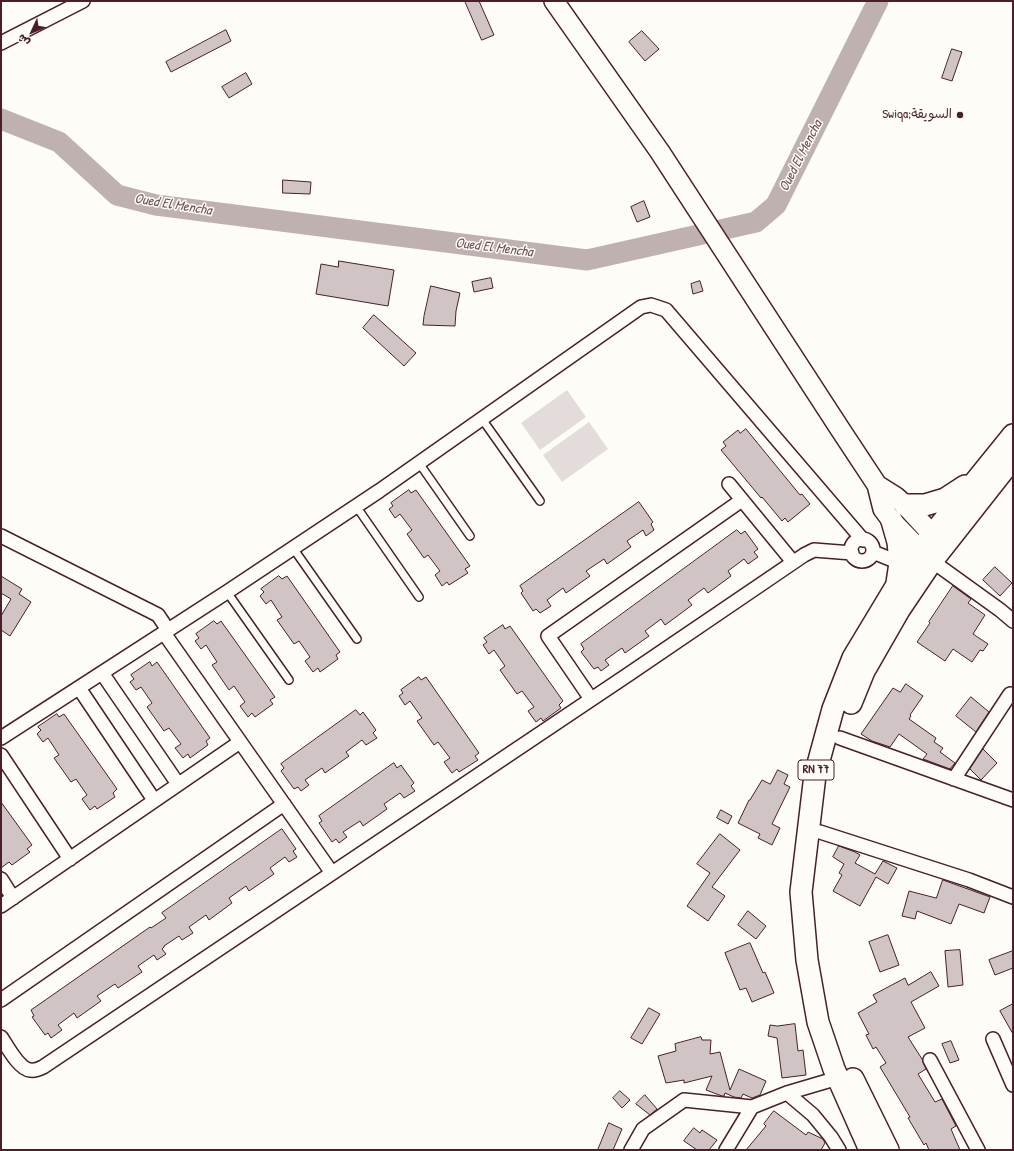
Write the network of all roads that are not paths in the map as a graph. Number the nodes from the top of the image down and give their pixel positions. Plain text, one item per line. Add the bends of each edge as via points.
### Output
1 (84, 1) edge
2 (554, 1) edge
3 (1, 43) edge
4 (482, 419) junction
5 (1013, 435) edge
6 (1013, 458) edge
7 (419, 463) junction
8 (978, 478) junction
9 (729, 484) dead end
10 (742, 500) junction
11 (540, 501) dead end
12 (356, 506) junction
13 (898, 513) junction
14 (1, 536) edge
15 (470, 536) dead end
16 (863, 540) junction
17 (293, 548) junction
18 (932, 548) junction
19 (873, 552) junction
20 (852, 554) junction
21 (793, 562) junction
22 (900, 563) junction
23 (897, 585) junction
24 (227, 592) junction
25 (419, 597) dead end
26 (1013, 621) edge
27 (166, 632) junction
28 (356, 639) dead end
29 (102, 673) junction
30 (289, 680) dead end
31 (79, 688) junction
32 (1010, 694) dead end
33 (591, 699) junction
34 (1, 738) edge
35 (840, 738) junction
36 (240, 742) junction
37 (1, 755) edge
38 (954, 779) junction
39 (178, 784) junction
40 (154, 800) junction
41 (1013, 800) edge
42 (284, 804) junction
43 (820, 832) junction
44 (70, 859) junction
45 (332, 873) junction
46 (1, 879) edge
47 (1013, 897) edge
48 (13, 898) junction
49 (1, 906) edge
50 (1, 1000) edge
51 (1, 1037) edge
52 (993, 1039) dead end
53 (930, 1060) dead end
54 (838, 1078) junction
55 (1013, 1085) edge
56 (787, 1093) junction
57 (752, 1108) junction
58 (631, 1150) edge
59 (726, 1150) edge
60 (839, 1150) edge
61 (870, 1150) edge
62 (888, 1150) edge
63 (978, 1150) edge

1 - 3 street
2 - 13 main road via 660,152 878,485 896,497
4 - 7 street
4 - 11 lane
4 - 16 street via 641,307 651,305 666,310
5 - 8 main road, RN 77
6 - 18 main road, RN 77
7 - 12 street
7 - 15 lane
8 - 13 main road via 945,499
8 - 18 main road, RN 77
9 - 10 street
10 - 21 street
10 - 33 street via 548,636
12 - 17 street
12 - 25 lane
13 - 18 main road
13 - 22 main road
14 - 27 street via 158,615
16 - 19 street via 872,545
16 - 20 street via 854,544
17 - 24 street
17 - 28 lane
18 - 23 main road, RN 77
18 - 26 street
18 - 35 main road, RN 77 via 864,671
19 - 20 street via 869,559 862,561
19 - 22 street
20 - 21 street via 814,550
21 - 33 street
22 - 23 main road
23 - 54 main road, RN 77 via 853,658 833,709 815,775 806,844 801,892 807,960 818,1022
24 - 27 street
24 - 30 lane
27 - 29 street
27 - 36 street
29 - 31 street
29 - 39 street
31 - 34 street
31 - 40 street
32 - 38 street
33 - 45 street
35 - 38 street
35 - 43 main road, RN 77 via 829,778
36 - 39 street
36 - 42 street
37 - 44 street
38 - 41 street
39 - 40 street
40 - 44 street
42 - 45 street
42 - 50 street
43 - 47 street via 970,880
43 - 62 main road, RN 77 via 814,893 819,958 831,1018 846,1065
44 - 48 street
45 - 51 street via 42,1067 29,1070 22,1067
46 - 48 street
48 - 49 street
52 - 55 street
53 - 63 street
54 - 56 street
54 - 61 main road, RN 77
56 - 57 street
56 - 60 street via 813,1115
57 - 58 street via 684,1100 643,1130
57 - 59 street

